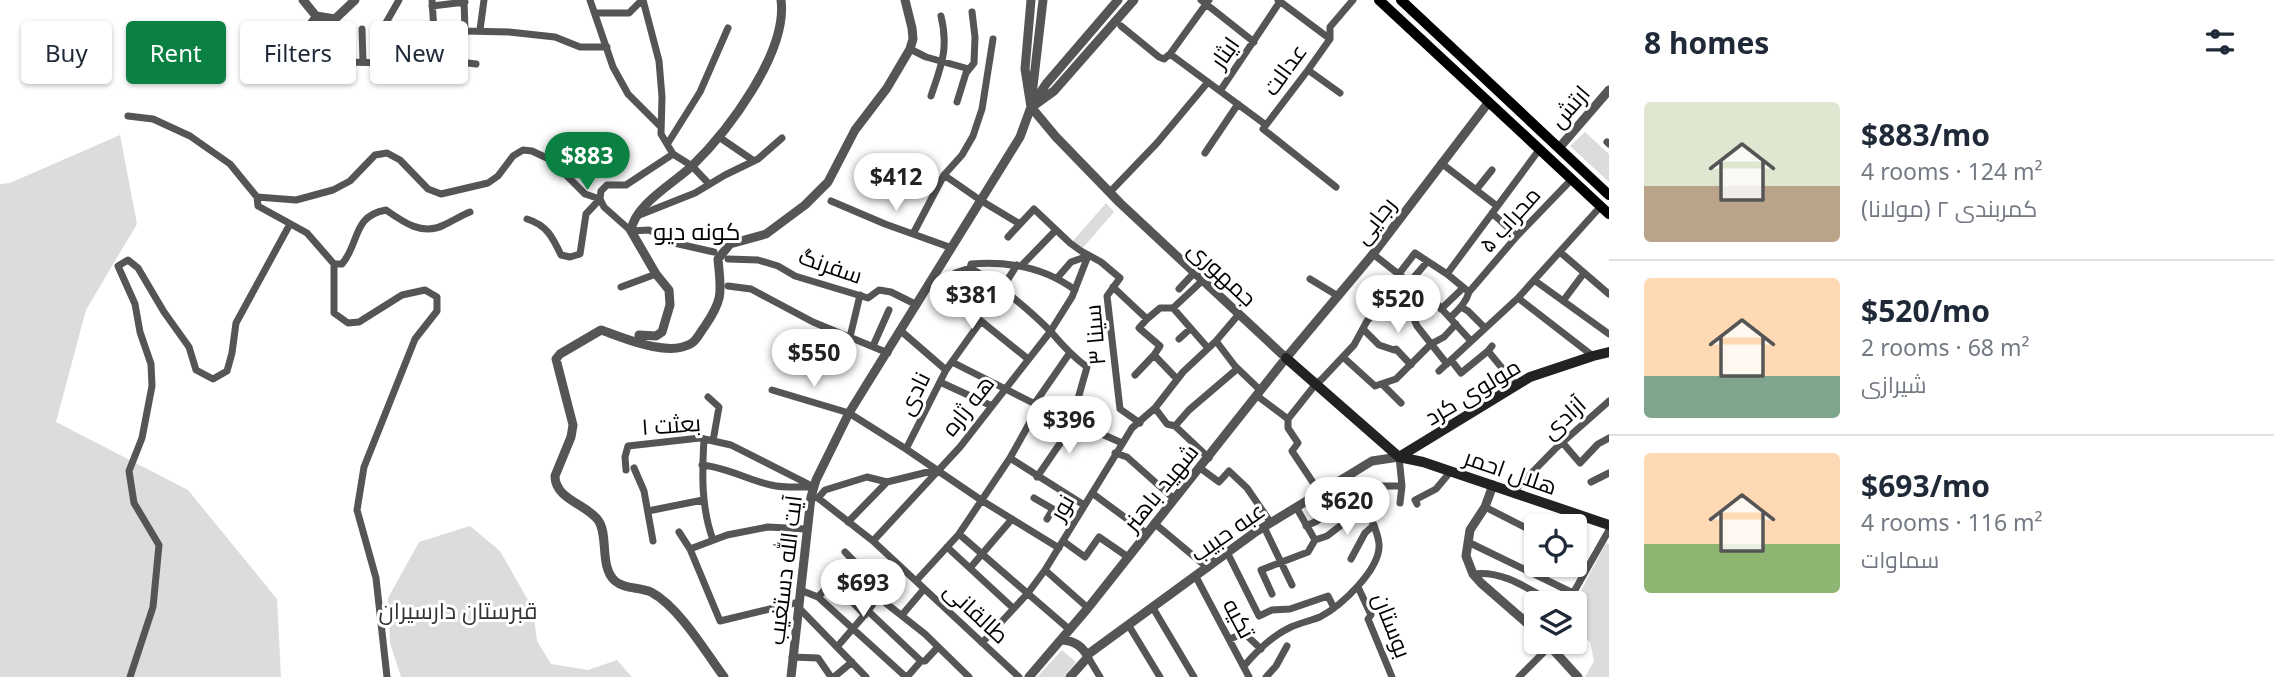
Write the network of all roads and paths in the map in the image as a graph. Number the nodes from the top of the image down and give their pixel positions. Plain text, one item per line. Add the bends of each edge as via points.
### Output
1 (303, 0) edge
2 (355, 0) edge
3 (399, 0) edge
4 (484, 0) edge
5 (590, 0) edge
6 (643, 0) edge
7 (781, 0) edge
8 (905, 0) edge
9 (1031, 0) edge
10 (1043, 0) edge
11 (1118, 0) edge
12 (1134, 0) edge
13 (1279, 0) edge
14 (1353, 0) edge
15 (1378, 0) edge
16 (1401, 0) edge
17 (465, 1) edge
18 (1205, 2) edge
19 (432, 3) edge
20 (972, 12) dead end
21 (595, 13) junction
22 (316, 16) junction
23 (941, 16) dead end
24 (387, 21) edge
25 (433, 21) edge
26 (1121, 26) dead end
27 (728, 28) dead end
28 (362, 29) dead end
29 (480, 30) junction
30 (1330, 38) junction
31 (993, 39) dead end
32 (1254, 42) junction
33 (607, 47) junction
34 (910, 49) junction
35 (1170, 54) junction
36 (943, 61) junction
37 (363, 62) junction
38 (477, 64) dead end
39 (969, 69) junction
40 (1308, 70) junction
41 (1208, 82) junction
42 (1609, 90) edge
43 (1220, 91) junction
44 (1340, 93) dead end
45 (930, 96) dead end
46 (957, 102) dead end
47 (1488, 103) junction
48 (1238, 104) junction
49 (1031, 107) junction
50 (128, 116) dead end
51 (1266, 125) junction
52 (661, 127) junction
53 (719, 137) junction
54 (782, 138) dead end
55 (668, 144) junction
56 (1559, 148) junction
57 (1539, 150) junction
58 (1205, 153) dead end
59 (673, 155) junction
60 (754, 161) junction
61 (1441, 163) junction
62 (692, 166) junction
63 (1492, 170) dead end
64 (944, 175) junction
65 (1571, 180) junction
66 (709, 184) junction
67 (1336, 187) dead end
68 (1476, 190) junction
69 (1110, 192) junction
70 (1609, 195) edge
71 (257, 197) junction
72 (600, 199) junction
73 (980, 200) junction
74 (831, 201) dead end
75 (1494, 210) junction
76 (1605, 210) edge
77 (470, 212) dead end
78 (637, 216) junction
79 (527, 219) dead end
80 (290, 224) junction
81 (1020, 224) junction
82 (1056, 230) junction
83 (631, 231) junction
84 (913, 234) junction
85 (1517, 236) junction
86 (1008, 237) dead end
87 (952, 248) junction
88 (713, 252) dead end
89 (1560, 252) junction
90 (1373, 254) junction
91 (1088, 256) junction
92 (729, 259) dead end
93 (1427, 262) junction
94 (334, 264) junction
95 (1019, 265) junction
96 (970, 268) junction
97 (956, 273) dead end
98 (1194, 273) junction
99 (1584, 273) junction
100 (656, 274) junction
101 (1447, 274) junction
102 (1398, 275) junction
103 (1058, 277) junction
104 (1310, 279) dead end
105 (1534, 280) junction
106 (989, 281) junction
107 (1202, 281) junction
108 (1409, 284) junction
109 (930, 285) junction
110 (728, 286) dead end
111 (621, 287) dead end
112 (1113, 287) junction
113 (1179, 289) dead end
114 (1001, 290) junction
115 (1075, 290) junction
116 (1466, 290) junction
117 (1609, 294) edge
118 (860, 295) junction
119 (1338, 296) junction
120 (1393, 296) junction
121 (977, 297) dead end
122 (1518, 298) junction
123 (1563, 301) junction
124 (917, 305) junction
125 (1461, 307) junction
126 (1173, 308) junction
127 (1441, 309) junction
128 (889, 310) dead end
129 (1238, 314) junction
130 (1147, 319) junction
131 (981, 321) junction
132 (1453, 321) junction
133 (1609, 321) edge
134 (1485, 328) junction
135 (1191, 329) junction
136 (1363, 329) junction
137 (901, 331) junction
138 (1050, 332) junction
139 (1606, 332) edge
140 (850, 337) junction
141 (639, 339) junction
142 (1179, 339) dead end
143 (1216, 341) junction
144 (1471, 341) junction
145 (1431, 344) junction
146 (873, 346) junction
147 (1208, 348) junction
148 (1609, 352) edge
149 (888, 353) junction
150 (1069, 354) junction
151 (1154, 355) junction
152 (1593, 356) junction
153 (1343, 357) junction
154 (1286, 358) junction
155 (1028, 359) junction
156 (951, 362) junction
157 (1449, 362) junction
158 (838, 363) dead end
159 (1411, 365) junction
160 (946, 369) junction
161 (1237, 369) junction
162 (1439, 371) dead end
163 (1135, 375) dead end
164 (1177, 379) junction
165 (940, 382) junction
166 (1315, 385) junction
167 (1516, 385) junction
168 (1379, 386) junction
169 (1006, 388) junction
170 (772, 390) dead end
171 (1258, 392) junction
172 (708, 397) dead end
173 (1609, 401) edge
174 (1401, 402) dead end
175 (1037, 404) junction
176 (992, 406) junction
177 (1155, 408) junction
178 (849, 413) junction
179 (1288, 418) junction
180 (1072, 419) junction
181 (1140, 423) junction
182 (1175, 426) junction
183 (1609, 438) edge
184 (704, 439) junction
185 (713, 441) junction
186 (1562, 442) junction
187 (1122, 443) junction
188 (906, 449) junction
189 (1115, 453) junction
190 (1209, 457) junction
191 (1399, 457) junction
192 (1010, 458) junction
193 (702, 465) junction
194 (1200, 468) junction
195 (938, 470) junction
196 (1451, 471) junction
197 (1609, 473) edge
198 (1350, 474) junction
199 (1038, 477) junction
200 (887, 482) junction
201 (1591, 482) dead end
202 (1493, 485) junction
203 (1051, 486) junction
204 (1382, 486) dead end
205 (1402, 486) junction
206 (1513, 492) junction
207 (1092, 493) junction
208 (1320, 493) junction
209 (815, 494) junction
210 (1173, 498) junction
211 (1345, 499) dead end
212 (703, 500) junction
213 (981, 500) junction
214 (1400, 503) dead end
215 (1417, 505) dead end
216 (1084, 506) junction
217 (1365, 507) junction
218 (1485, 507) junction
219 (1296, 508) junction
220 (648, 510) junction
221 (1012, 519) junction
222 (1047, 519) dead end
223 (848, 522) junction
224 (1154, 523) junction
225 (1268, 525) junction
226 (1374, 525) junction
227 (1306, 526) junction
228 (1524, 527) edge
229 (1609, 527) edge
230 (806, 529) junction
231 (680, 533) dead end
232 (1146, 533) junction
233 (959, 534) junction
234 (713, 540) junction
235 (1315, 540) junction
236 (653, 541) dead end
237 (873, 541) junction
238 (1468, 542) junction
239 (1061, 544) junction
240 (947, 547) junction
241 (690, 549) junction
242 (845, 552) dead end
243 (983, 554) junction
244 (1228, 554) junction
245 (1128, 558) junction
246 (1351, 559) dead end
247 (853, 560) junction
248 (1283, 564) junction
249 (900, 566) junction
250 (970, 568) junction
251 (1208, 568) junction
252 (1524, 569) edge
253 (1045, 570) junction
254 (1473, 574) junction
255 (1196, 577) junction
256 (1540, 577) edge
257 (832, 580) junction
258 (916, 581) junction
259 (1292, 585) dead end
260 (1358, 586) junction
261 (924, 589) junction
262 (800, 590) junction
263 (1532, 591) edge
264 (1569, 591) edge
265 (1574, 591) edge
266 (1028, 593) junction
267 (880, 594) junction
268 (1272, 594) dead end
269 (818, 597) junction
270 (799, 605) junction
271 (1013, 608) junction
272 (1088, 608) junction
273 (1153, 608) junction
274 (1334, 608) junction
275 (867, 613) junction
276 (902, 615) junction
277 (1524, 621) edge
278 (1129, 626) junction
279 (854, 629) junction
280 (1070, 630) junction
281 (1230, 639) junction
282 (1062, 640) junction
283 (982, 643) junction
284 (1287, 646) dead end
285 (837, 647) junction
286 (938, 647) junction
287 (1261, 649) junction
288 (1539, 654) edge
289 (1556, 654) edge
290 (1087, 656) junction
291 (792, 657) junction
292 (921, 661) junction
293 (852, 662) junction
294 (1244, 666) junction
295 (915, 669) junction
296 (1158, 676) edge
297 (130, 677) edge
298 (387, 677) edge
299 (724, 677) edge
300 (791, 677) edge
301 (833, 677) edge
302 (866, 677) edge
303 (907, 677) edge
304 (923, 677) edge
305 (969, 677) edge
306 (1019, 677) edge
307 (1029, 677) edge
308 (1070, 677) edge
309 (1100, 677) edge
310 (1194, 677) edge
311 (1249, 677) edge
312 (1266, 677) edge
313 (1392, 677) edge
314 (1519, 677) edge
315 (1578, 677) edge

1 - 22 street
2 - 22 street via 335,19
3 - 24 street
4 - 29 street
5 - 21 street
6 - 21 street via 629,13
6 - 52 street via 659,61
7 - 53 street via 782,22 774,50
8 - 34 street via 912,28
9 - 49 street via 1025,69
10 - 49 street
11 - 49 street
12 - 49 street via 1054,91
13 - 30 street
13 - 32 street, ایثار
14 - 30 street, عدالت via 1330,27
15 - 47 main road
16 - 56 main road
17 - 19 street
17 - 29 street via 465,32
18 - 32 street
18 - 35 street
19 - 25 street
20 - 39 street via 974,63
21 - 33 street
22 - 37 street via 289,50 289,61 304,72
23 - 36 street
26 - 35 street via 1159,57
27 - 55 street via 700,92
28 - 37 street
29 - 33 street via 555,37 580,47
30 - 40 street, عدالت
31 - 64 street via 975,131 966,150
32 - 43 street, ایثار
33 - 52 street via 628,94
34 - 36 street
34 - 141 street via 819,192 766,234 730,244 718,259 719,306 693,343 673,349
35 - 41 street
36 - 39 street
36 - 45 street
37 - 38 street via 388,63 412,56
39 - 46 street
40 - 44 street
40 - 51 street, عدالت
41 - 43 street
41 - 69 street
42 - 56 street, ارتش
43 - 48 street
47 - 57 main road
47 - 61 street, رجایی
48 - 51 street
48 - 58 street
49 - 69 street, جمهوری
49 - 73 street, آیت الله دستغیب via 1020,137
50 - 71 street via 153,119 190,135 230,164
51 - 67 street via 1263,129
52 - 55 street
53 - 60 street
53 - 62 street
54 - 60 street
55 - 59 street
56 - 70 main road
57 - 65 main road
57 - 75 street
59 - 62 street
59 - 72 street via 626,186 607,185
60 - 66 street
61 - 68 street
61 - 90 street, رجایی
62 - 66 street
62 - 78 street
63 - 68 street
64 - 73 street
64 - 84 street
65 - 76 main road
65 - 85 street, محراب ۵
66 - 78 street
68 - 75 street
69 - 98 street, جمهوری
71 - 72 street via 296,200 333,190 350,181 375,155 387,153 428,189 441,194 488,183 523,150 551,160 585,194
71 - 80 street via 258,206
72 - 79 street via 586,214 579,254 570,257 561,255 550,233 538,222
72 - 83 street
73 - 81 street
73 - 87 street, آیت الله دستغیب
74 - 84 street
75 - 85 street
75 - 101 street
76 - 89 street
77 - 94 street via 442,227 415,228 386,210 376,212 363,221 347,258
78 - 83 street
80 - 94 street via 307,233
80 - 297 street via 236,323 227,371 212,379 196,370 189,347 138,268 128,260 118,267 135,304 151,364 152,386 142,438 129,471 135,503 159,545 153,607
81 - 82 street via 1034,209
81 - 86 street
82 - 91 street
82 - 95 street
83 - 88 street via 649,230 674,243
83 - 100 street
84 - 87 street
85 - 116 street, محراب ۵
87 - 109 street, آیت الله دستغیب
89 - 99 street
89 - 105 street
90 - 102 street
90 - 119 street, رجایی
91 - 103 street via 1071,261
91 - 112 street, سینا ۳ via 1119,278
91 - 115 street, هه ژاره
92 - 118 street, سفرنگ via 758,260
93 - 101 street
93 - 102 street via 1415,253
93 - 108 street
94 - 298 street via 334,313 348,323 359,323 402,295 425,290 437,297 438,311 415,339 364,467 357,510 376,578
95 - 96 street via 984,263
95 - 103 street
95 - 114 street
96 - 97 street
96 - 106 street
98 - 107 street, جمهوری
98 - 113 street
99 - 117 street
99 - 123 street
100 - 111 street
100 - 141 street via 669,290 670,305 662,332
101 - 116 street
102 - 108 street
103 - 115 street
104 - 119 street
105 - 122 street
105 - 123 street
106 - 114 street
106 - 121 street
107 - 126 street
107 - 129 street, جمهوری
108 - 120 street
108 - 127 street
109 - 124 street, آیت الله دستغیب
109 - 131 street
110 - 140 street via 751,289
112 - 130 street
112 - 181 street, سینا ۳ via 1107,296 1120,409
114 - 138 street
115 - 138 street, هه ژاره
116 - 125 street, محراب ۵
116 - 127 street
118 - 124 street, سفرنگ via 869,298 879,290 891,292
118 - 140 street
119 - 154 street, رجایی
120 - 136 street
120 - 145 street
122 - 134 street
122 - 152 street
123 - 139 street
124 - 137 street, آیت الله دستغیب
125 - 132 street, محراب ۵
125 - 134 street
126 - 130 street via 1160,307
126 - 135 street
127 - 132 street
128 - 146 street
129 - 143 street, نور
129 - 154 street, جمهوری
130 - 151 street via 1139,328 1160,346
131 - 155 street
131 - 156 street, نادی
132 - 144 street
132 - 145 street, محراب ۵ via 1444,337
133 - 139 street
134 - 144 street
135 - 142 street
135 - 147 street
136 - 153 street
136 - 159 street via 1379,345 1396,349
137 - 149 street, آیت الله دستغیب
137 - 160 street
138 - 150 street
138 - 155 street, هه ژاره
140 - 146 street
140 - 158 street
141 - 299 street via 601,330 556,359 573,425 555,483 600,522 614,580 663,601
143 - 147 street, نور
143 - 161 street
144 - 157 street
145 - 157 street
145 - 159 street, محراب ۵
146 - 149 street
147 - 164 street, نور
148 - 152 main road, مولوی کرد
149 - 178 street, آیت الله دستغیب
150 - 175 street
150 - 180 street via 1087,368
151 - 163 street
151 - 164 street
152 - 167 main road, مولوی کرد
153 - 166 street
153 - 168 street
154 - 166 main road, جمهوری
154 - 171 street, شهید باهنر
155 - 169 street, هه ژاره
156 - 160 street, نادی
156 - 169 street
157 - 162 street
157 - 167 street via 1461,373 1490,348
159 - 168 street, محراب ۵
160 - 165 street, نادی
161 - 171 street
161 - 182 street
164 - 177 street, نور
165 - 176 street
165 - 188 street, نادی
166 - 179 street
166 - 191 main road, جمهوری
167 - 191 main road, مولوی کرد
168 - 174 street
169 - 175 street
169 - 176 street, هه ژاره
170 - 178 street
171 - 179 street
171 - 190 street, شهید باهنر
172 - 185 street via 719,407
173 - 186 street, آزادی
175 - 180 street
175 - 192 street
176 - 195 street, هه ژاره
177 - 181 street, نور
177 - 182 street via 1167,424
178 - 188 street
178 - 209 street, آیت الله دستغیب
179 - 208 street via 1288,428 1298,443 1292,452
180 - 187 street
180 - 199 street
181 - 187 street, نور
182 - 190 street
183 - 186 street via 1580,463
184 - 185 street, بعثت ۱
184 - 193 street
184 - 220 street, بعثت ۱ via 628,446 625,457 644,491
185 - 209 street, بعثت ۱ via 740,449
186 - 206 street, آزادی
187 - 189 street, نور
188 - 195 street
189 - 207 street, نور
189 - 210 street via 1127,457
190 - 194 street, شهید باهنر
191 - 196 main road, هلال احمر
191 - 198 street, عبه حبیب via 1373,461
191 - 205 street
192 - 199 street
192 - 213 street
193 - 209 street
193 - 212 street
194 - 210 street, شهید باهنر
194 - 225 street via 1219,482 1229,471 1247,488
195 - 200 street
195 - 213 street
195 - 237 street, هه ژاره
196 - 202 main road, هلال احمر
196 - 215 street via 1436,489 1415,500
197 - 201 street
198 - 208 street, عبه حبیب
198 - 217 street
199 - 203 street
200 - 209 street via 867,477
200 - 223 street
202 - 206 main road, هلال احمر
202 - 218 street
203 - 216 street
203 - 222 street via 1037,500 1053,509
204 - 205 street
205 - 214 street
206 - 229 main road, هلال احمر
207 - 216 street, نور
207 - 232 street
208 - 219 street, عبه حبیب
209 - 223 street, طالقانی
209 - 230 street, آیت الله دستغیب
210 - 224 street, شهید باهنر
211 - 227 street
212 - 220 street
212 - 234 street
213 - 221 street
213 - 233 street
216 - 239 street, نور
217 - 226 street
217 - 235 street
218 - 228 street
218 - 238 street
219 - 225 street, عبه حبیب
219 - 227 street
220 - 236 street
221 - 239 street
221 - 243 street
223 - 237 street, طالقانی
224 - 232 street, شهید باهنر
224 - 251 street
225 - 244 street, عبه حبیب
225 - 248 street
226 - 246 street
226 - 260 street via 1380,548
227 - 235 street
229 - 265 street
230 - 234 street via 768,527
230 - 262 street, آیت الله دستغیب
231 - 241 street
232 - 245 street, شهید باهنر
233 - 240 street
233 - 243 street
234 - 241 street
235 - 248 street via 1308,552
237 - 249 street, طالقانی
238 - 252 street
238 - 254 street via 1466,556
239 - 245 street via 1085,557 1099,537
239 - 253 street, نور
240 - 250 street
240 - 258 street
241 - 270 street via 720,621
242 - 247 street
243 - 250 street
243 - 266 street
244 - 251 street, عبه حبیب
244 - 274 street via 1259,616 1328,596
245 - 272 street, شهید باهنر
247 - 257 street
247 - 267 street
248 - 259 street
248 - 268 street via 1261,570
249 - 258 street, طالقانی
249 - 267 street
250 - 271 street
251 - 255 street, عبه حبیب
253 - 266 street, نور
253 - 272 street
254 - 263 street via 1507,577
254 - 277 street
255 - 273 street, عبه حبیب
255 - 281 street, تکیه
256 - 264 street
257 - 269 street
257 - 275 street
258 - 261 street, طالقانی
260 - 274 street
260 - 313 street, بوستان
261 - 276 street
261 - 283 street, طالقانی
262 - 269 street
262 - 270 street, آیت الله دستغیب
266 - 271 street, نور
266 - 280 street
267 - 275 street
267 - 276 street
269 - 279 street
270 - 285 street
270 - 291 street, آیت الله دستغیب
271 - 283 street, نور
272 - 280 street, شهید باهنر
273 - 278 street, عبه حبیب
273 - 310 street
274 - 287 street via 1288,628
275 - 279 street
275 - 292 street
276 - 286 street
278 - 290 street, عبه حبیب
278 - 296 street
279 - 285 street
279 - 303 street
280 - 282 street, شهید باهنر
281 - 287 street via 1244,633
281 - 294 street, تکیه
282 - 290 street via 1072,640
282 - 307 street, شهید باهنر
283 - 306 street, طالقانی
284 - 312 street
285 - 293 street
286 - 292 street
286 - 305 street
287 - 294 street
288 - 314 street
289 - 315 street
290 - 308 street
290 - 309 street
291 - 300 street, آیت الله دستغیب
291 - 301 street via 818,657
292 - 295 street
293 - 301 street
293 - 302 street
294 - 311 street, تکیه
295 - 303 street
295 - 304 street

